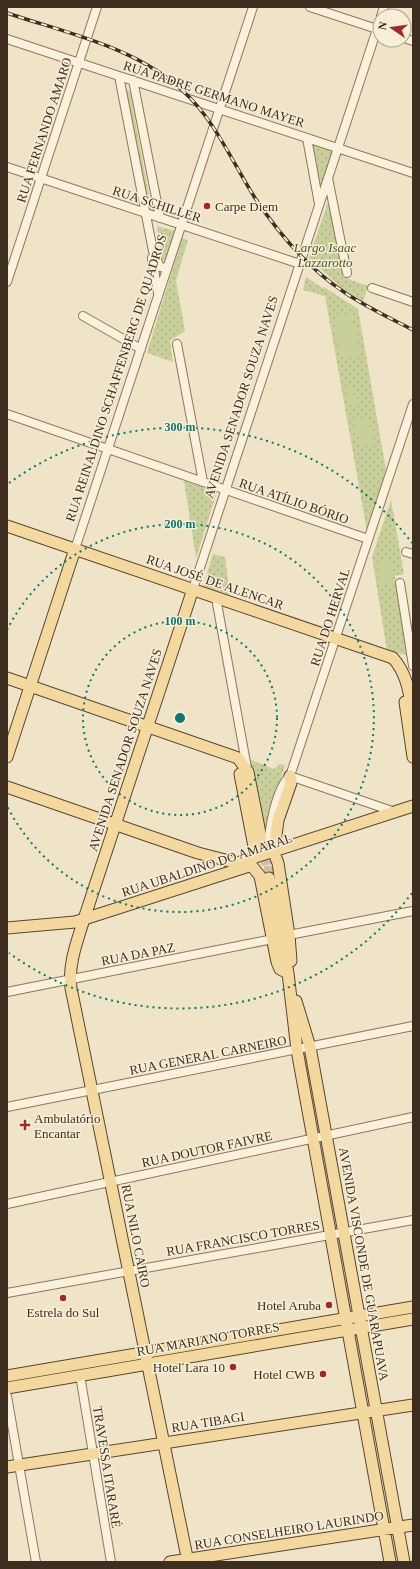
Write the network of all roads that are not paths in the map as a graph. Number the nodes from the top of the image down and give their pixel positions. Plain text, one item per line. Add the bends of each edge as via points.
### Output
1 (97, 7) edge
2 (253, 7) edge
3 (310, 7) edge
4 (372, 27) edge
5 (7, 39) edge
6 (372, 44) edge
7 (79, 63) junction
8 (118, 76) junction
9 (133, 80) junction
10 (220, 108) junction
11 (307, 138) junction
12 (338, 148) junction
13 (7, 168) edge
14 (413, 173) edge
15 (328, 178) junction
16 (41, 179) junction
17 (319, 205) junction
18 (144, 213) junction
19 (160, 218) junction
20 (181, 225) junction
21 (153, 251) junction
22 (300, 264) junction
23 (167, 268) junction
24 (347, 274) dead end
25 (7, 282) edge
26 (372, 288) dead end
27 (158, 294) junction
28 (413, 302) edge
29 (83, 316) dead end
30 (176, 344) dead end
31 (141, 349) junction
32 (413, 404) edge
33 (7, 414) edge
34 (108, 449) junction
35 (203, 482) junction
36 (226, 490) junction
37 (7, 526) edge
38 (368, 539) junction
39 (75, 549) junction
40 (400, 583) dead end
41 (193, 589) junction
42 (216, 598) junction
43 (335, 638) junction
44 (396, 662) junction
45 (413, 666) edge
46 (7, 678) edge
47 (30, 686) junction
48 (413, 712) edge
49 (148, 727) junction
50 (243, 748) junction
51 (7, 757) edge
52 (235, 757) junction
53 (413, 757) edge
54 (248, 772) junction
55 (290, 776) junction
56 (7, 787) edge
57 (372, 804) junction
58 (413, 806) edge
59 (395, 812) junction
60 (413, 814) edge
61 (375, 818) junction
62 (115, 824) junction
63 (265, 837) joint
64 (198, 853) junction
65 (274, 855) junction
66 (253, 861) junction
67 (225, 873) junction
68 (269, 878) tunnel mouth
69 (413, 911) edge
70 (84, 919) junction
71 (7, 928) edge
72 (289, 935) junction
73 (273, 939) junction
74 (288, 974) junction
75 (70, 979) junction
76 (7, 992) edge
77 (413, 1026) edge
78 (310, 1047) junction
79 (296, 1050) junction
80 (92, 1090) junction
81 (7, 1107) edge
82 (413, 1117) edge
83 (326, 1136) junction
84 (313, 1139) junction
85 (320, 1180) junction
86 (110, 1182) junction
87 (338, 1200) junction
88 (7, 1204) edge
89 (413, 1220) edge
90 (344, 1233) junction
91 (330, 1235) junction
92 (348, 1257) junction
93 (129, 1271) junction
94 (339, 1281) junction
95 (7, 1293) edge
96 (413, 1307) edge
97 (359, 1316) junction
98 (346, 1318) junction
99 (413, 1319) edge
100 (361, 1328) junction
101 (348, 1330) junction
102 (204, 1342) junction
103 (224, 1351) junction
104 (145, 1352) junction
105 (148, 1364) junction
106 (356, 1374) junction
107 (80, 1375) junction
108 (7, 1376) edge
109 (7, 1388) edge
110 (372, 1390) junction
111 (7, 1396) edge
112 (413, 1405) edge
113 (376, 1411) junction
114 (363, 1413) junction
115 (164, 1443) junction
116 (94, 1454) junction
117 (385, 1461) junction
118 (19, 1465) junction
119 (7, 1467) edge
120 (375, 1480) junction
121 (413, 1525) edge
122 (397, 1528) junction
123 (384, 1529) junction
124 (188, 1561) edge
125 (36, 1562) edge
126 (111, 1562) edge
127 (170, 1562) edge
128 (390, 1562) edge
129 (404, 1562) edge

1 - 7 street, RUA FERNANDO AMARO
2 - 10 street, RUA REINALDINO SCHAFFENBERG DE QUADROS
3 - 4 street
5 - 7 street, RUA PADRE GERMANO MAYER
6 - 12 street, AVENIDA SENADOR SOUZA NAVES
7 - 8 street, RUA PADRE GERMANO MAYER
7 - 16 street, RUA FERNANDO AMARO
8 - 9 street, RUA PADRE GERMANO MAYER
8 - 18 street
9 - 10 street, RUA PADRE GERMANO MAYER
9 - 19 street
10 - 11 street, RUA PADRE GERMANO MAYER
10 - 20 street, RUA REINALDINO SCHAFFENBERG DE QUADROS
11 - 12 street, RUA PADRE GERMANO MAYER
11 - 17 street
12 - 14 street, RUA PADRE GERMANO MAYER
12 - 15 street, AVENIDA SENADOR SOUZA NAVES
13 - 16 street, RUA SCHILLER
15 - 17 street, AVENIDA SENADOR SOUZA NAVES
15 - 24 street
16 - 18 street, RUA SCHILLER
16 - 25 street, RUA FERNANDO AMARO
17 - 22 street, AVENIDA SENADOR SOUZA NAVES
18 - 19 street, RUA SCHILLER
18 - 21 street
19 - 20 street, RUA SCHILLER
20 - 22 street, RUA SCHILLER
20 - 23 street, RUA REINALDINO SCHAFFENBERG DE QUADROS
21 - 23 street via 160,267
21 - 27 street
22 - 36 street, AVENIDA SENADOR SOUZA NAVES
23 - 27 street, RUA REINALDINO SCHAFFENBERG DE QUADROS
26 - 28 street
27 - 31 street, RUA REINALDINO SCHAFFENBERG DE QUADROS
29 - 31 street
30 - 35 street
31 - 34 street, RUA REINALDINO SCHAFFENBERG DE QUADROS
32 - 38 street, RUA DO HERVAL
33 - 34 street, RUA ATÍLIO BÓRIO
34 - 35 street, RUA ATÍLIO BÓRIO
34 - 39 street, RUA REINALDINO SCHAFFENBERG DE QUADROS
35 - 36 street, RUA ATÍLIO BÓRIO
36 - 38 street, RUA ATÍLIO BÓRIO
36 - 41 street, AVENIDA SENADOR SOUZA NAVES
37 - 39 main road, RUA JOSÉ DE ALENCAR
38 - 43 street, RUA DO HERVAL
39 - 41 main road, RUA JOSÉ DE ALENCAR
39 - 47 main road, RUA REINALDINO SCHAFFENBERG DE QUADROS
40 - 45 street
41 - 42 main road, RUA JOSÉ DE ALENCAR
41 - 49 main road, AVENIDA SENADOR SOUZA NAVES
42 - 43 main road, RUA JOSÉ DE ALENCAR
42 - 50 street
43 - 44 main road, RUA JOSÉ DE ALENCAR
43 - 55 street, RUA DO HERVAL
44 - 45 street, RUA JOSÉ DE ALENCAR
44 - 48 main road via 407,682
44 - 53 main road
46 - 47 main road
47 - 49 main road
47 - 51 main road, RUA REINALDINO SCHAFFENBERG DE QUADROS
49 - 52 main road
49 - 62 main road, AVENIDA SENADOR SOUZA NAVES
50 - 52 street
50 - 54 street
52 - 54 main road via 243,762
52 - 66 main road
54 - 63 main road
55 - 57 street
55 - 63 street, RUA DO HERVAL via 284,780
55 - 65 main road via 291,783 278,820
56 - 62 main road
57 - 59 street
57 - 61 street
58 - 59 main road, RUA UBALDINO DO AMARAL
59 - 61 main road, RUA UBALDINO DO AMARAL
60 - 65 main road, RUA UBALDINO DO AMARAL
61 - 65 main road, RUA UBALDINO DO AMARAL
62 - 64 main road
62 - 70 main road, AVENIDA SENADOR SOUZA NAVES
64 - 66 main road, RUA UBALDINO DO AMARAL via 237,863
64 - 67 main road
65 - 66 main road, RUA UBALDINO DO AMARAL
65 - 72 main road via 278,863
66 - 67 main road, RUA UBALDINO DO AMARAL
66 - 73 main road via 260,876
67 - 70 main road, RUA UBALDINO DO AMARAL
68 - 74 main road, AVENIDA VISCONDE DE GUARAPUAVA
69 - 72 street
70 - 71 main road, RUA UBALDINO DO AMARAL via 70,923
70 - 75 main road, RUA NILO CAIRO via 73,956
72 - 74 main road via 291,958
73 - 74 main road via 277,962
73 - 75 street, RUA DA PAZ
74 - 78 main road, AVENIDA VISCONDE DE GUARAPUAVA
74 - 79 main road, AVENIDA VISCONDE DE GUARAPUAVA
75 - 76 street, RUA DA PAZ
75 - 80 main road, RUA NILO CAIRO
77 - 78 street, RUA GENERAL CARNEIRO
78 - 79 street, RUA GENERAL CARNEIRO
78 - 83 main road, AVENIDA VISCONDE DE GUARAPUAVA
79 - 80 street, RUA GENERAL CARNEIRO
79 - 84 main road, AVENIDA VISCONDE DE GUARAPUAVA
80 - 81 street, RUA GENERAL CARNEIRO
80 - 86 main road, RUA NILO CAIRO
82 - 83 street, RUA DOUTOR FAIVRE
83 - 84 street, RUA DOUTOR FAIVRE
83 - 87 main road, AVENIDA VISCONDE DE GUARAPUAVA
84 - 85 main road, AVENIDA VISCONDE DE GUARAPUAVA
84 - 86 street, RUA DOUTOR FAIVRE
85 - 87 main road
85 - 91 main road, AVENIDA VISCONDE DE GUARAPUAVA
86 - 88 street, RUA DOUTOR FAIVRE
86 - 93 main road, RUA NILO CAIRO
87 - 90 main road, AVENIDA VISCONDE DE GUARAPUAVA
89 - 90 street, RUA FRANCISCO TORRES
90 - 91 street, RUA FRANCISCO TORRES
90 - 92 main road, AVENIDA VISCONDE DE GUARAPUAVA
91 - 93 street, RUA FRANCISCO TORRES
91 - 94 main road, AVENIDA VISCONDE DE GUARAPUAVA
92 - 94 main road
92 - 97 main road, AVENIDA VISCONDE DE GUARAPUAVA
93 - 95 street, RUA FRANCISCO TORRES
93 - 104 main road, RUA NILO CAIRO
94 - 98 main road, AVENIDA VISCONDE DE GUARAPUAVA
96 - 97 main road, RUA MARIANO TORRES
97 - 98 main road, RUA MARIANO TORRES
97 - 100 main road, AVENIDA VISCONDE DE GUARAPUAVA
98 - 101 main road, AVENIDA VISCONDE DE GUARAPUAVA
98 - 102 main road, RUA MARIANO TORRES
99 - 100 main road, RUA MARIANO TORRES
100 - 101 main road, RUA MARIANO TORRES
100 - 110 main road, AVENIDA VISCONDE DE GUARAPUAVA
101 - 103 main road, RUA MARIANO TORRES
101 - 106 main road, AVENIDA VISCONDE DE GUARAPUAVA
102 - 103 main road
102 - 104 main road, RUA MARIANO TORRES
103 - 105 main road, RUA MARIANO TORRES
104 - 105 main road, RUA NILO CAIRO
104 - 108 main road, RUA MARIANO TORRES
105 - 107 main road, RUA MARIANO TORRES
105 - 115 main road, RUA NILO CAIRO
106 - 110 main road
106 - 114 main road, AVENIDA VISCONDE DE GUARAPUAVA
107 - 109 main road, RUA MARIANO TORRES
107 - 116 street, TRAVESSA ITARARÉ
110 - 113 main road, AVENIDA VISCONDE DE GUARAPUAVA
111 - 118 street
112 - 113 main road, RUA TIBAGI
113 - 114 main road, RUA TIBAGI
113 - 117 main road, AVENIDA VISCONDE DE GUARAPUAVA
114 - 115 main road, RUA TIBAGI
114 - 120 main road, AVENIDA VISCONDE DE GUARAPUAVA
115 - 116 main road, RUA TIBAGI
115 - 124 main road, RUA NILO CAIRO
116 - 118 main road, RUA TIBAGI
116 - 126 street, TRAVESSA ITARARÉ
117 - 120 main road
117 - 122 main road, AVENIDA VISCONDE DE GUARAPUAVA
118 - 119 main road, RUA TIBAGI
118 - 125 street
120 - 123 main road, AVENIDA VISCONDE DE GUARAPUAVA
121 - 122 main road, RUA CONSELHEIRO LAURINDO
122 - 123 main road, RUA CONSELHEIRO LAURINDO
122 - 129 main road, AVENIDA VISCONDE DE GUARAPUAVA
123 - 124 main road, RUA CONSELHEIRO LAURINDO
123 - 128 main road, AVENIDA VISCONDE DE GUARAPUAVA
124 - 127 main road, RUA CONSELHEIRO LAURINDO

